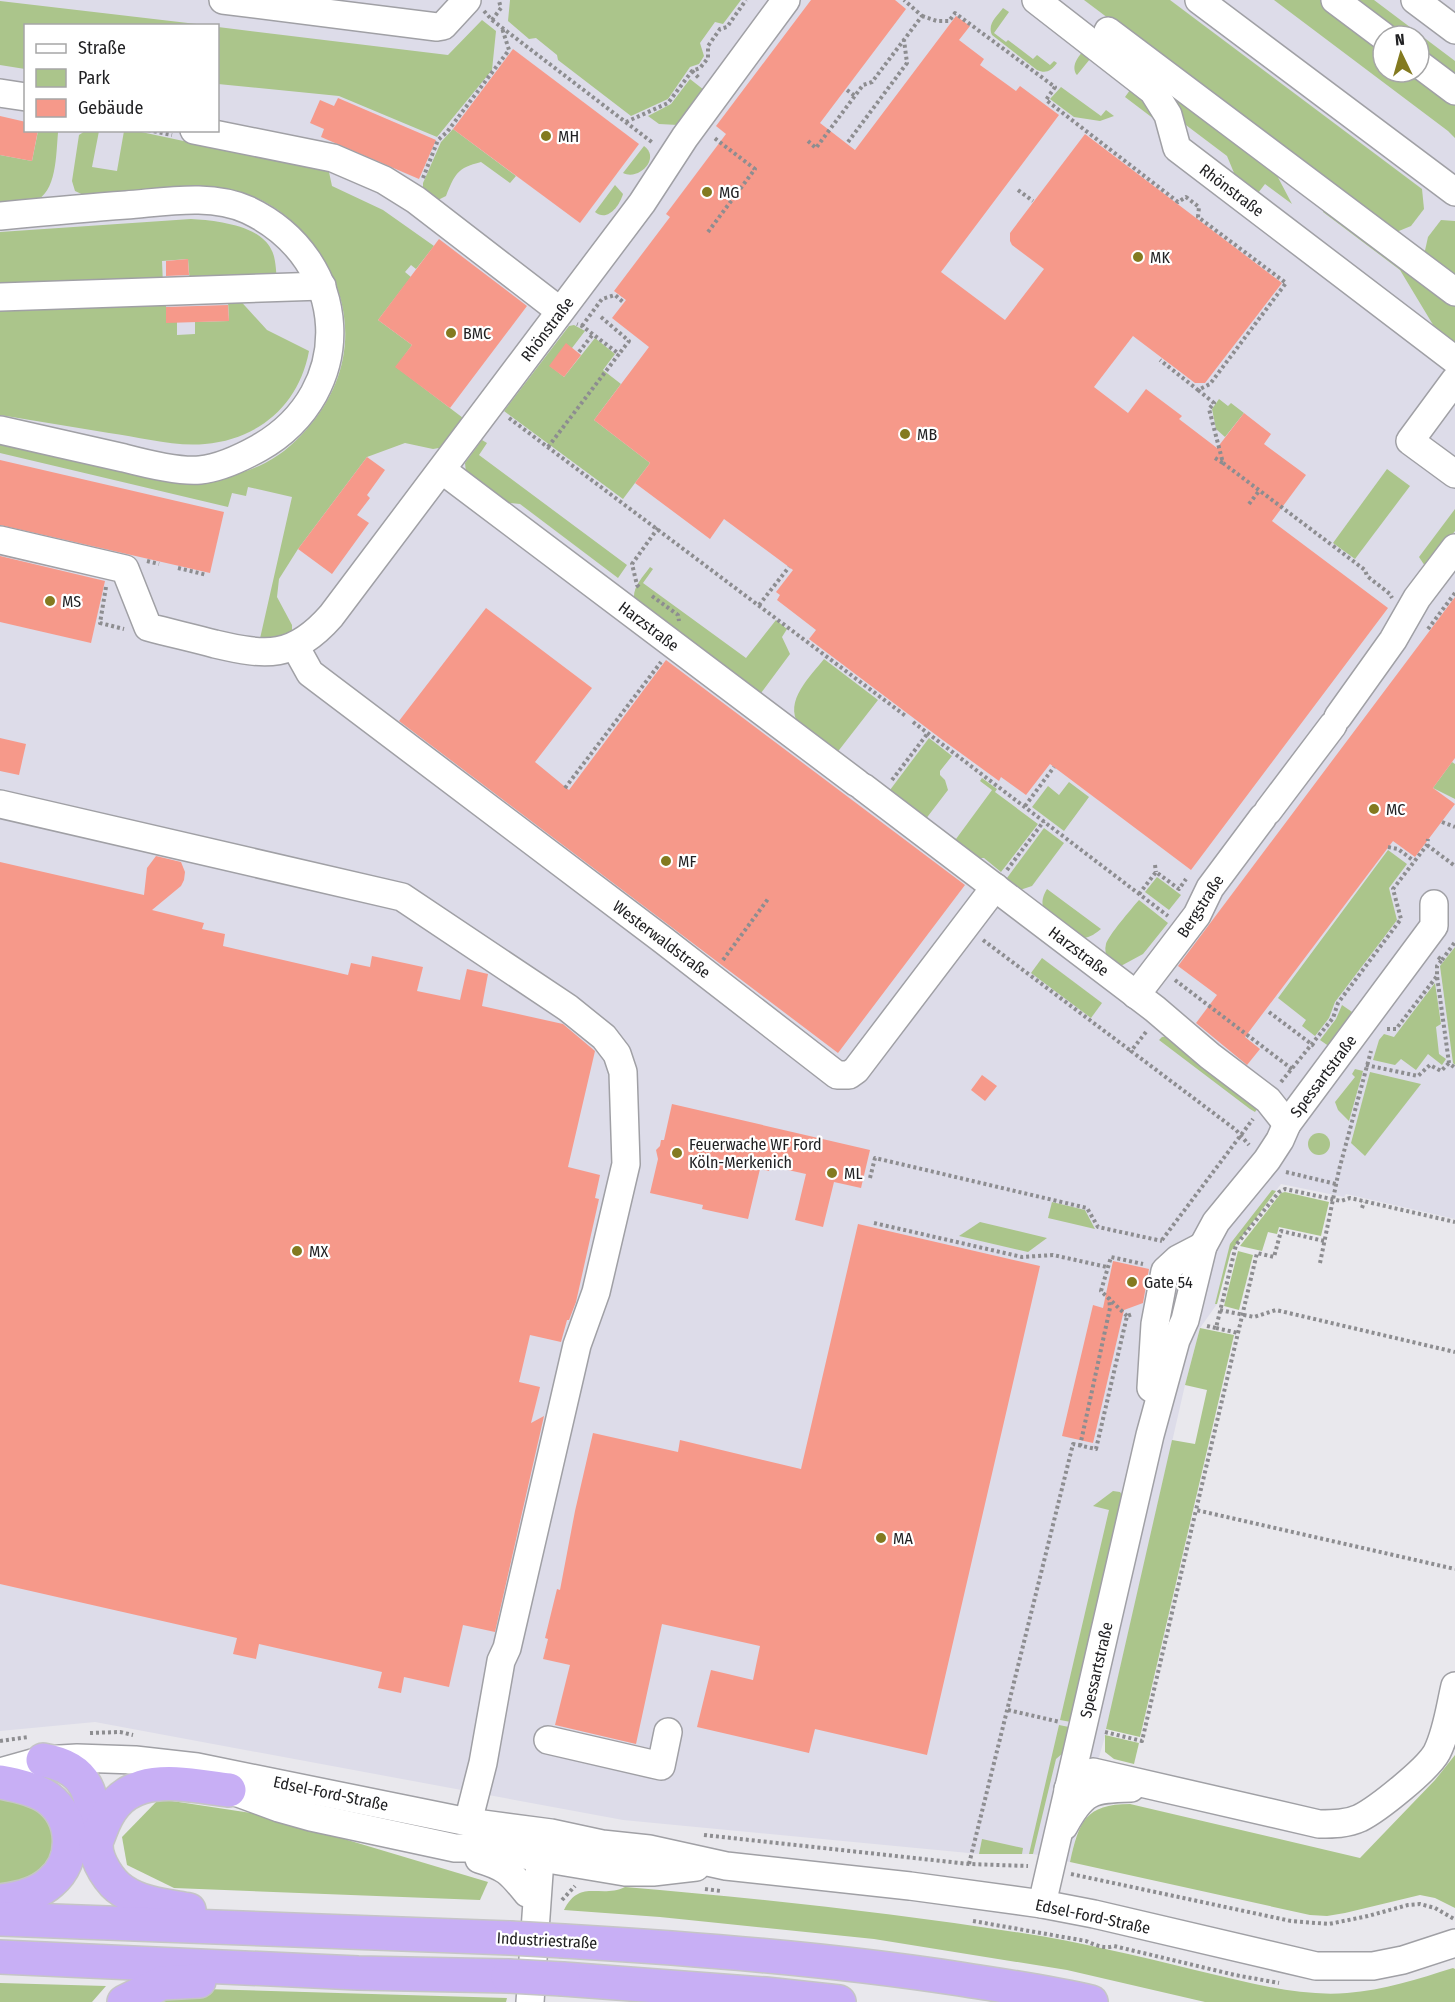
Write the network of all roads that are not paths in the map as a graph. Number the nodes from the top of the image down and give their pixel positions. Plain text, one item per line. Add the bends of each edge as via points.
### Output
1 (223, 0) edge
2 (786, 0) edge
3 (1036, 0) edge
4 (1066, 0) edge
5 (1198, 0) edge
6 (1335, 0) edge
7 (1415, 0) edge
8 (477, 8) edge
9 (1371, 27) edge
10 (1455, 30) edge
11 (1431, 73) edge
12 (1455, 91) edge
13 (0, 93) edge
14 (24, 97) edge
15 (185, 133) edge
16 (1455, 192) edge
17 (0, 216) edge
18 (322, 286) junction
19 (1455, 292) edge
20 (0, 297) edge
21 (555, 317) junction
22 (1455, 360) edge
23 (1453, 385) edge
24 (0, 430) edge
25 (442, 470) junction
26 (1454, 470) edge
27 (0, 540) edge
28 (1455, 548) edge
29 (295, 646) junction
30 (0, 804) edge
31 (986, 881) junction
32 (1434, 904) dead end
33 (1136, 995) junction
34 (1287, 1124) junction
35 (1455, 1686) edge
36 (668, 1732) dead end
37 (548, 1740) dead end
38 (43, 1760) junction
39 (160, 1763) junction
40 (0, 1772) edge
41 (0, 1782) edge
42 (1156, 1787) junction
43 (229, 1790) junction
44 (1068, 1790) junction
45 (468, 1822) junction
46 (501, 1827) junction
47 (1057, 1839) junction
48 (96, 1845) junction
49 (455, 1848) junction
50 (540, 1859) junction
51 (595, 1866) junction
52 (527, 1893) junction
53 (0, 1901) edge
54 (1042, 1904) junction
55 (0, 1919) edge
56 (282, 1929) junction
57 (523, 1931) junction
58 (1455, 1943) edge
59 (0, 1957) edge
60 (358, 1972) junction
61 (124, 2002) edge
62 (530, 2002) edge
63 (839, 2002) edge
64 (1091, 2002) edge

1 - 8 street via 437,27
2 - 21 street, Rhönstraße via 685,137 642,203
3 - 22 street, Rhönstraße via 1153,91 1168,115 1177,148
4 - 19 street
5 - 16 street
6 - 9 street
7 - 10 street
11 - 12 street
13 - 14 street
15 - 21 street via 333,158 384,180 416,200
17 - 18 street via 213,201 246,209 278,227 304,254
18 - 20 street
18 - 24 street via 330,337 323,377 306,408 277,438 240,459 200,470 154,465
21 - 25 street, Rhönstraße
23 - 26 street via 1410,441
25 - 29 street, Rhönstraße via 331,616
25 - 31 street, Harzstraße
27 - 29 street via 125,569 148,627 252,652 274,652
28 - 33 street, Bergstraße via 1336,721 1210,888 1197,915
29 - 31 street, Westerwaldstraße via 310,673 837,1076 856,1070 962,930
30 - 45 street via 402,897 568,1008 604,1037 617,1054 623,1072 626,1164 596,1292 577,1346 501,1661
31 - 33 street, Harzstraße
32 - 34 street, Spessartstraße via 1432,952
33 - 34 street, Harzstraße via 1268,1100
34 - 44 street, Spessartstraße via 1267,1160 1216,1222 1203,1246 1178,1259 1165,1272 1155,1324 1150,1435
35 - 42 street via 1436,1754 1360,1818 1319,1824
36 - 37 street via 661,1766
38 - 39 street, Edsel-Ford-Straße via 108,1758
38 - 40 street, Edsel-Ford-Straße
38 - 48 highway via 60,1762 82,1778 92,1801
39 - 43 street, Edsel-Ford-Straße
39 - 45 street, Edsel-Ford-Straße via 249,1776
41 - 53 highway via 29,1789 60,1809 70,1848 64,1866 51,1882 30,1895
42 - 44 street via 1093,1772 1082,1773
42 - 47 street via 1090,1793 1076,1805
43 - 48 highway via 159,1784 130,1792 111,1808
43 - 49 street, Edsel-Ford-Straße via 311,1817
44 - 47 street, Spessartstraße
45 - 46 street, Edsel-Ford-Straße
46 - 50 street, Edsel-Ford-Straße via 517,1834
46 - 51 street, Edsel-Ford-Straße via 551,1833
47 - 54 street, Spessartstraße
48 - 56 highway via 100,1862 123,1892 149,1903
49 - 50 street, Edsel-Ford-Straße via 483,1848
49 - 52 street, Edsel-Ford-Straße via 508,1870
50 - 51 street, Edsel-Ford-Straße
50 - 52 street via 531,1874
50 - 57 street
51 - 54 street, Edsel-Ford-Straße via 625,1872 691,1867 728,1879 888,1884
51 - 57 street via 564,1878
52 - 57 street
54 - 58 street, Edsel-Ford-Straße via 1316,1966 1373,1966
55 - 56 highway, Industriestraße
56 - 57 highway, Industriestraße
57 - 62 street
57 - 64 highway, Industriestraße, bridge via 564,1941 867,1965
59 - 60 highway
60 - 61 highway via 162,1983
60 - 63 highway, bridge via 563,1979

